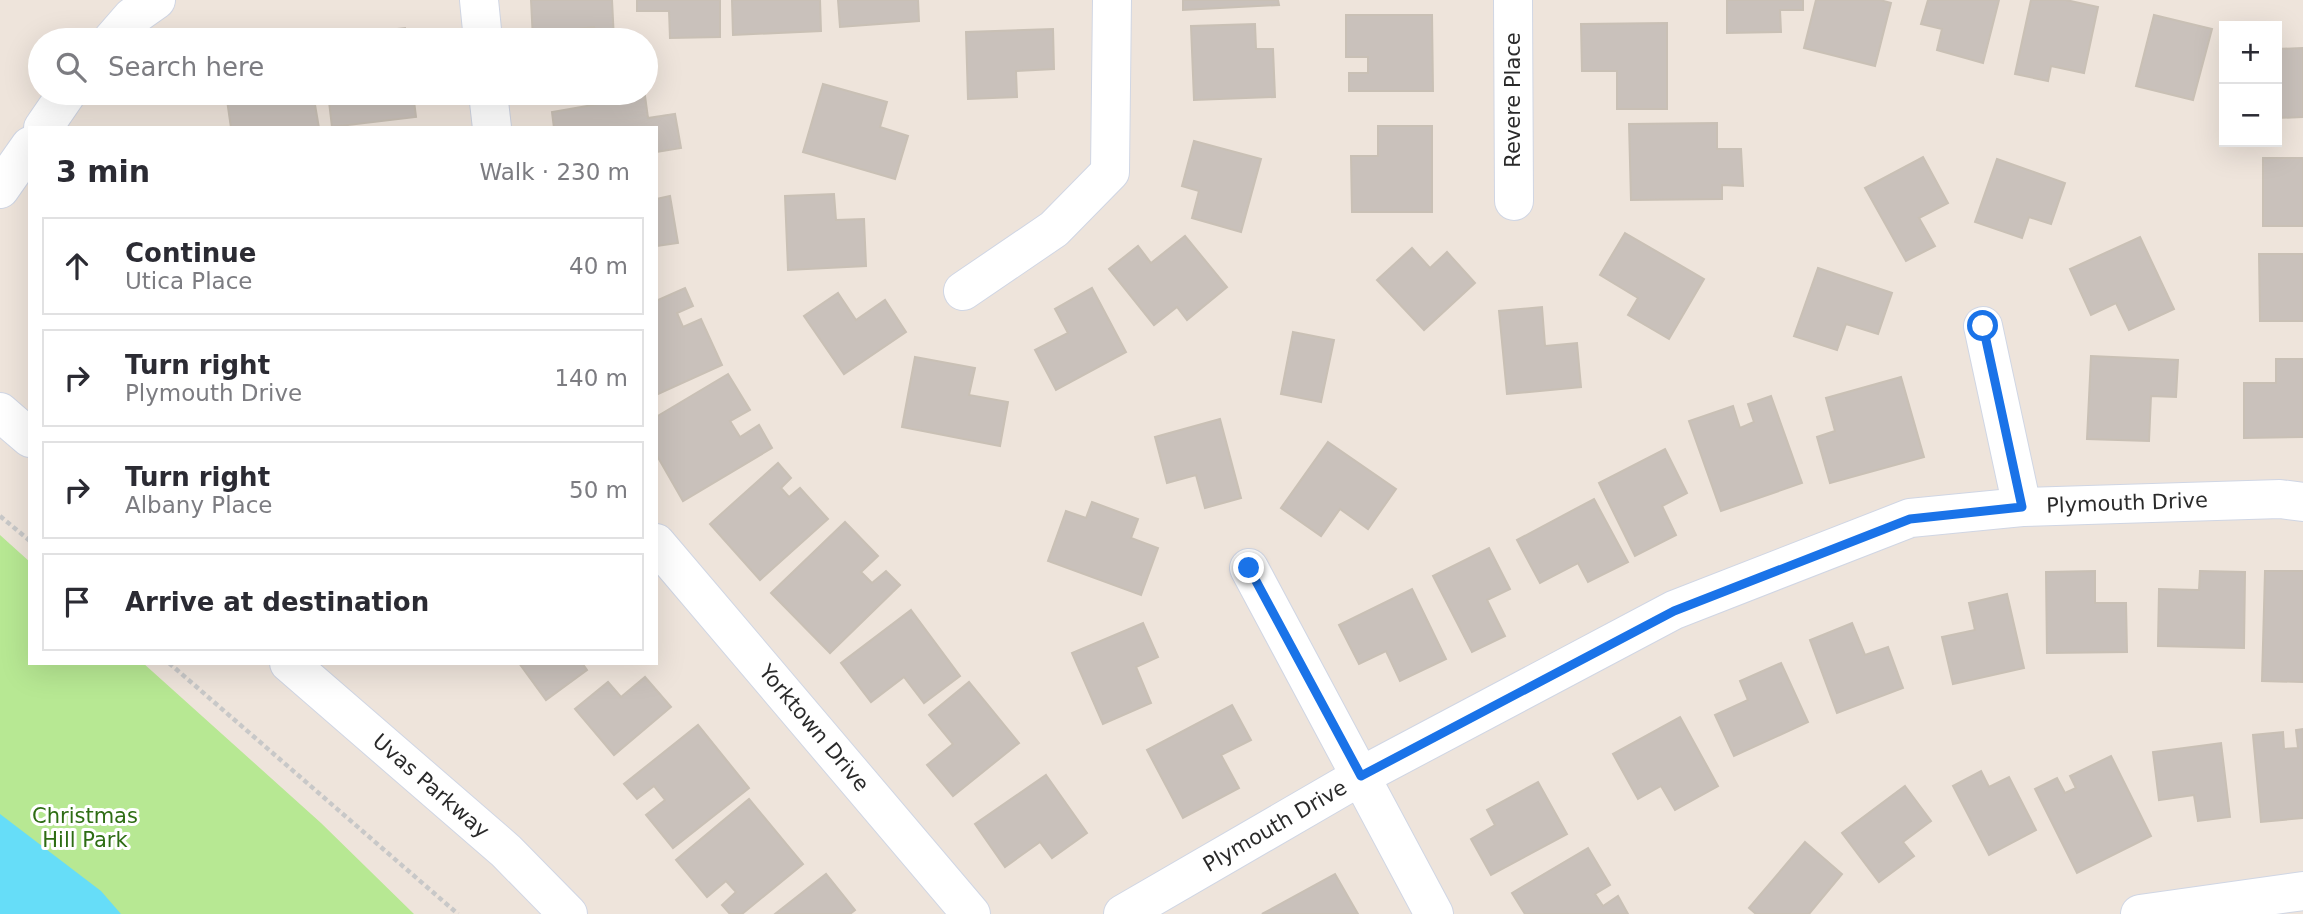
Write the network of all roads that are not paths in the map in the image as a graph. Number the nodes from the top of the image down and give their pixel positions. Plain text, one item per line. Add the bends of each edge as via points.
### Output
1 (156, 0) edge
2 (480, 0) edge
3 (1112, 0) edge
4 (1513, 0) edge
5 (122, 28) edge
6 (482, 28) edge
7 (59, 105) edge
8 (489, 105) edge
9 (44, 126) edge
10 (492, 126) edge
11 (28, 149) edge
12 (0, 189) edge
13 (1514, 201) dead end
14 (963, 291) dead end
15 (1983, 326) dead end
16 (0, 412) edge
17 (28, 436) edge
18 (2303, 502) edge
19 (2022, 507) junction
20 (658, 545) edge
21 (1249, 568) dead end
22 (291, 665) edge
23 (1361, 776) junction
24 (2303, 891) edge
25 (568, 914) edge
26 (971, 914) edge
27 (1123, 914) edge
28 (1434, 914) edge
29 (2140, 914) edge

1 - 5 street
2 - 6 street
3 - 14 street via 1110,172 1054,229
4 - 13 street, Revere Place
7 - 9 street
8 - 10 street
11 - 12 street
15 - 19 street
16 - 17 street
18 - 19 street, Plymouth Drive
19 - 23 street, Plymouth Drive via 1910,519 1674,611
20 - 26 street, Yorktown Drive
21 - 23 street
22 - 25 street, Uvas Parkway via 506,851
23 - 27 street, Plymouth Drive
23 - 28 street
24 - 29 street

